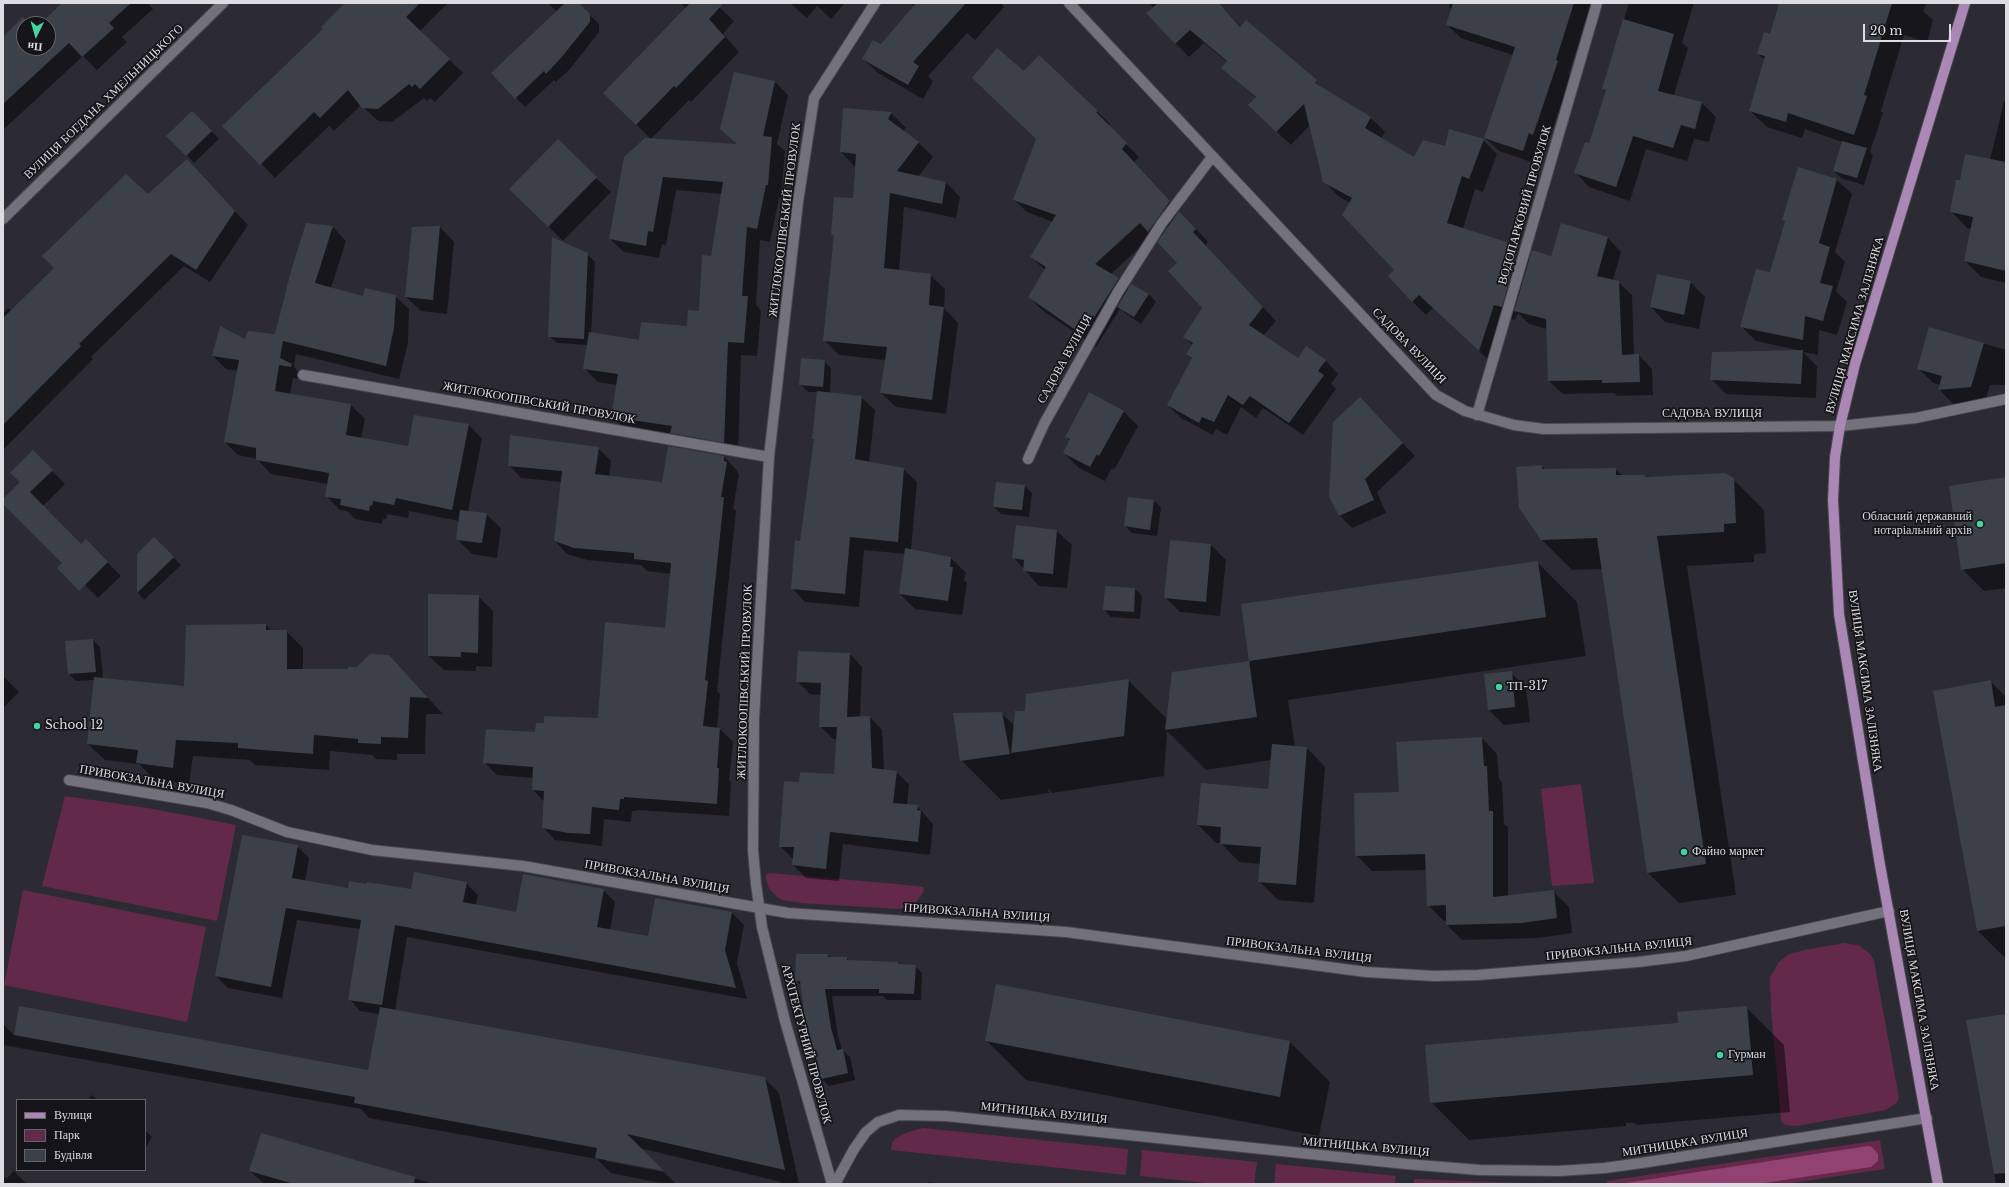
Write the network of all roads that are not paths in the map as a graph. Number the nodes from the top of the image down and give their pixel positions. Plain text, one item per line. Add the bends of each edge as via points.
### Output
1 (223, 3) edge
2 (874, 3) edge
3 (1069, 3) edge
4 (1597, 3) edge
5 (1965, 3) edge
6 (1212, 158) junction
7 (3, 219) edge
8 (304, 375) dead end
9 (2006, 399) edge
10 (1477, 415) junction
11 (1840, 426) junction
12 (769, 457) junction
13 (1028, 459) dead end
14 (69, 780) dead end
15 (760, 909) junction
16 (1889, 911) junction
17 (1927, 1118) junction
18 (834, 1184) edge
19 (1938, 1184) edge

1 - 7 street, ВУЛИЦЯ БОГДАНА ХМЕЛЬНИЦЬКОГО
2 - 12 street, ЖИТЛОКООПІВСЬКИЙ ПРОВУЛОК via 814,98 798,202
3 - 6 street, САДОВА ВУЛИЦЯ
4 - 10 street, ВОДОПАРКОВИЙ ПРОВУЛОК
5 - 11 main road, ВУЛИЦЯ МАКСИМА ЗАЛІЗНЯКА via 1865,328
6 - 10 street, САДОВА ВУЛИЦЯ via 1436,395
6 - 13 street, САДОВА ВУЛИЦЯ via 1162,223 1118,292 1049,414
8 - 12 street, ЖИТЛОКООПІВСЬКИЙ ПРОВУЛОК
9 - 11 street, САДОВА ВУЛИЦЯ via 1916,418
10 - 11 street, САДОВА ВУЛИЦЯ via 1514,425 1544,429
11 - 16 main road, ВУЛИЦЯ МАКСИМА ЗАЛІЗНЯКА via 1835,457 1833,500 1839,614
12 - 15 street, ЖИТЛОКООПІВСЬКИЙ ПРОВУЛОК via 754,718 753,838
14 - 15 street, ПРИВОКЗАЛЬНА ВУЛИЦЯ via 214,805 287,832 372,850 523,866
15 - 16 street, ПРИВОКЗАЛЬНА ВУЛИЦЯ via 849,919 1059,931 1326,968 1453,976 1531,972 1672,958
15 - 18 street, АРХІТЕКТУРНИЙ ПРОВУЛОК via 785,1021
16 - 17 main road, ВУЛИЦЯ МАКСИМА ЗАЛІЗНЯКА
17 - 18 street, МИТНИЦЬКА ВУЛИЦЯ via 1648,1162 1550,1171 1480,1170 1406,1164 946,1116 899,1116 878,1122 866,1132
17 - 19 main road, ВУЛИЦЯ МАКСИМА ЗАЛІЗНЯКА

